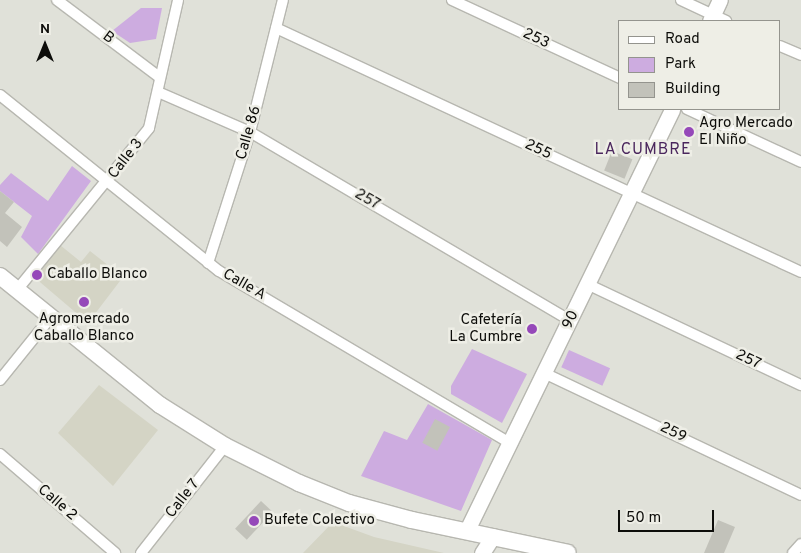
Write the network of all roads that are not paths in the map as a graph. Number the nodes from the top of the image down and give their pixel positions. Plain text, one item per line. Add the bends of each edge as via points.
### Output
1 (57, 0) edge
2 (178, 0) edge
3 (283, 0) edge
4 (452, 0) edge
5 (681, 0) edge
6 (720, 0) edge
7 (716, 19) edge
8 (276, 28) junction
9 (781, 46) edge
10 (801, 55) edge
11 (159, 77) junction
12 (618, 77) edge
13 (158, 92) junction
14 (0, 95) edge
15 (672, 110) edge
16 (689, 110) edge
17 (250, 132) junction
18 (801, 162) edge
19 (109, 182) junction
20 (632, 194) junction
21 (208, 263) junction
22 (801, 272) edge
23 (0, 276) edge
24 (587, 284) junction
25 (17, 290) junction
26 (50, 318) junction
27 (571, 321) junction
28 (544, 372) junction
29 (0, 380) edge
30 (801, 385) edge
31 (510, 443) junction
32 (225, 446) junction
33 (0, 454) edge
34 (801, 495) edge
35 (467, 530) junction
36 (493, 536) junction
37 (801, 544) edge
38 (114, 553) edge
39 (141, 553) edge
40 (482, 553) edge
41 (568, 553) edge
42 (793, 553) edge

1 - 11 street, B
2 - 11 street, Calle 3
3 - 8 street, Calle 86
4 - 12 street, 253
5 - 7 street
6 - 7 street
8 - 17 street, Calle 86
8 - 20 street, 255
9 - 10 street
11 - 13 street, Calle 3
13 - 17 street, 257
13 - 19 street, Calle 3 via 149,128
14 - 19 street, Calle A
15 - 20 street, 90
16 - 18 street
17 - 21 street, Calle 86
17 - 27 street, 257
19 - 21 street, Calle A
19 - 25 street, Calle 3
20 - 22 street, 255
20 - 24 street, 90
21 - 31 street, Calle A
23 - 25 main road
24 - 27 street, 90
24 - 30 street, 257
25 - 26 main road
26 - 29 street
26 - 32 main road via 160,405
27 - 28 street, 90
28 - 31 street, 90
28 - 34 street, 259
31 - 35 street, 90
32 - 35 main road via 349,504
32 - 39 street, Calle 7
33 - 38 street, Calle 2
35 - 36 main road
36 - 40 street
36 - 41 main road
37 - 42 street

